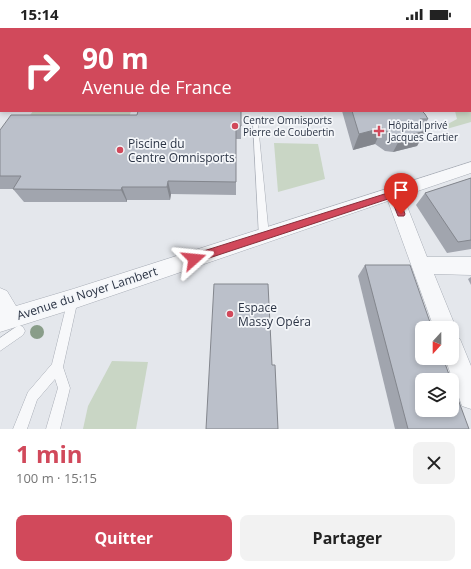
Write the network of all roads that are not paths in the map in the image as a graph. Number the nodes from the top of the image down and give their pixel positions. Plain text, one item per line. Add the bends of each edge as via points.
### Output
1 (255, 126) dead end
2 (471, 167) edge
3 (394, 194) junction
4 (264, 236) junction
5 (420, 265) junction
6 (471, 266) edge
7 (0, 298) edge
8 (73, 299) junction
9 (442, 321) edge
10 (9, 324) edge
11 (0, 345) edge
12 (459, 365) edge
13 (57, 367) junction
14 (471, 396) edge
15 (20, 429) edge
16 (53, 429) edge

1 - 4 lane
2 - 3 street, Avenue du Noyer Lambert
3 - 4 street, Avenue du Noyer Lambert
3 - 5 street
4 - 8 street, Avenue du Noyer Lambert
5 - 6 street
5 - 9 street
7 - 10 street via 5,305
8 - 10 street, Avenue du Noyer Lambert
8 - 13 lane
10 - 11 lane
12 - 14 street
13 - 15 lane via 32,396
13 - 16 lane via 64,388

